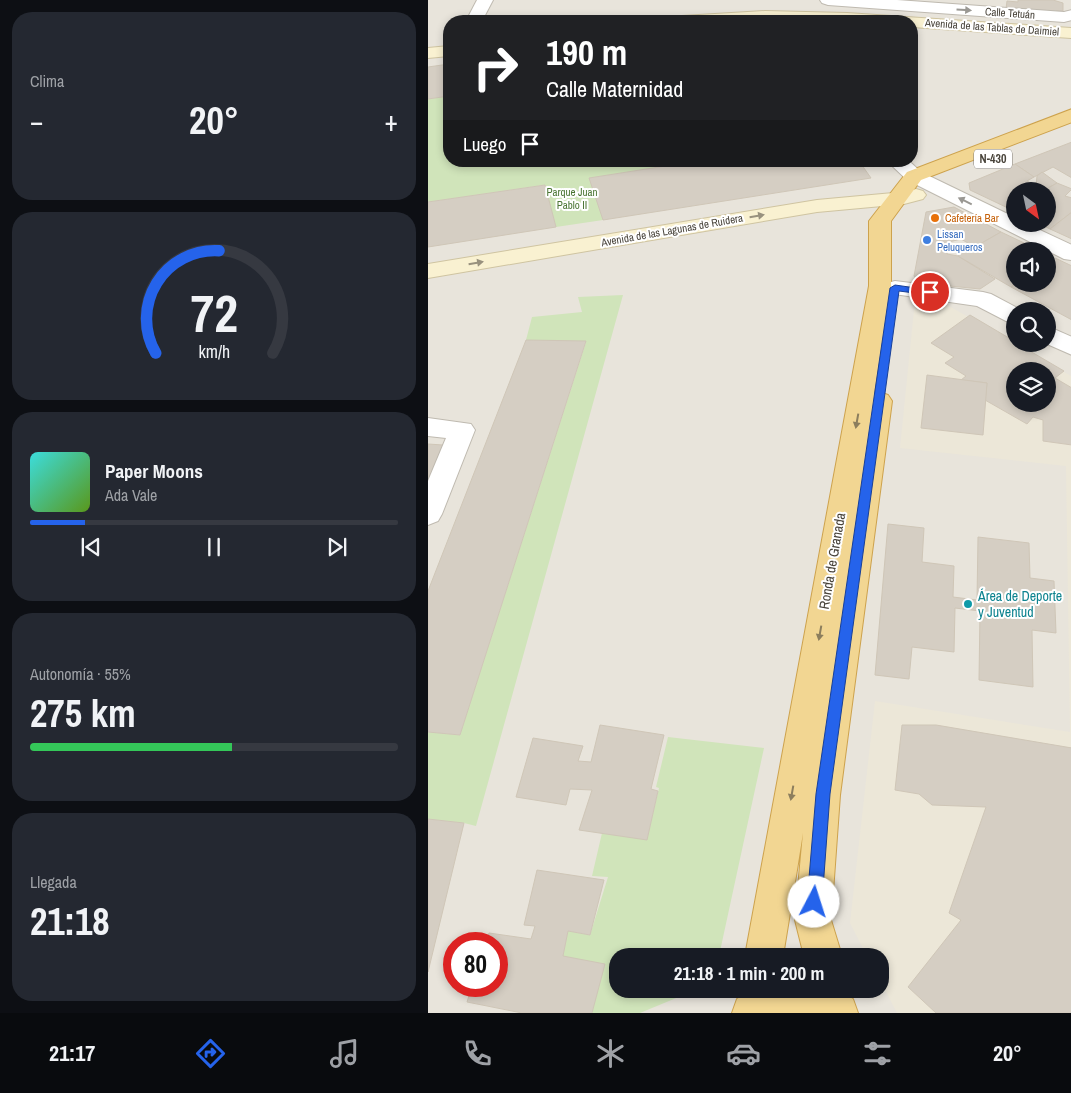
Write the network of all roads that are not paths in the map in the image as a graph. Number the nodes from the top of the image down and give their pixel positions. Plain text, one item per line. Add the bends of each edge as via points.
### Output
1 (485, 0) edge
2 (828, 0) edge
3 (477, 15) edge
4 (1072, 16) edge
5 (918, 22) edge
6 (1072, 33) edge
7 (443, 51) edge
8 (428, 53) edge
9 (1072, 115) edge
10 (1072, 127) edge
11 (910, 183) edge
12 (1072, 254) edge
13 (428, 271) edge
14 (895, 288) junction
15 (1006, 312) edge
16 (1056, 339) edge
17 (1072, 347) edge
18 (428, 428) edge
19 (428, 514) edge
20 (765, 948) edge
21 (821, 948) edge
22 (836, 998) edge
23 (754, 1003) edge
24 (841, 1013) edge

1 - 3 street
2 -> 4 street, Calle Tetuán
5 - 6 main road, Avenida de las Tablas de Daimiel
7 - 8 main road
9 - 11 highway, N-430
10 - 11 highway, N-430
12 -> 11 street
13 -> 11 main road, Avenida de las Lagunas de Ruidera via 817,206
11 - 14 highway, Ronda de Granada via 896,223
11 -> 20 highway, Ronda de Granada via 880,221 880,286
14 - 15 street via 983,299
14 - 21 highway, Ronda de Granada via 823,794 813,920
16 - 17 street
18 - 19 street via 462,430
22 - 24 highway
23 - 24 highway via 800,995 823,1002

